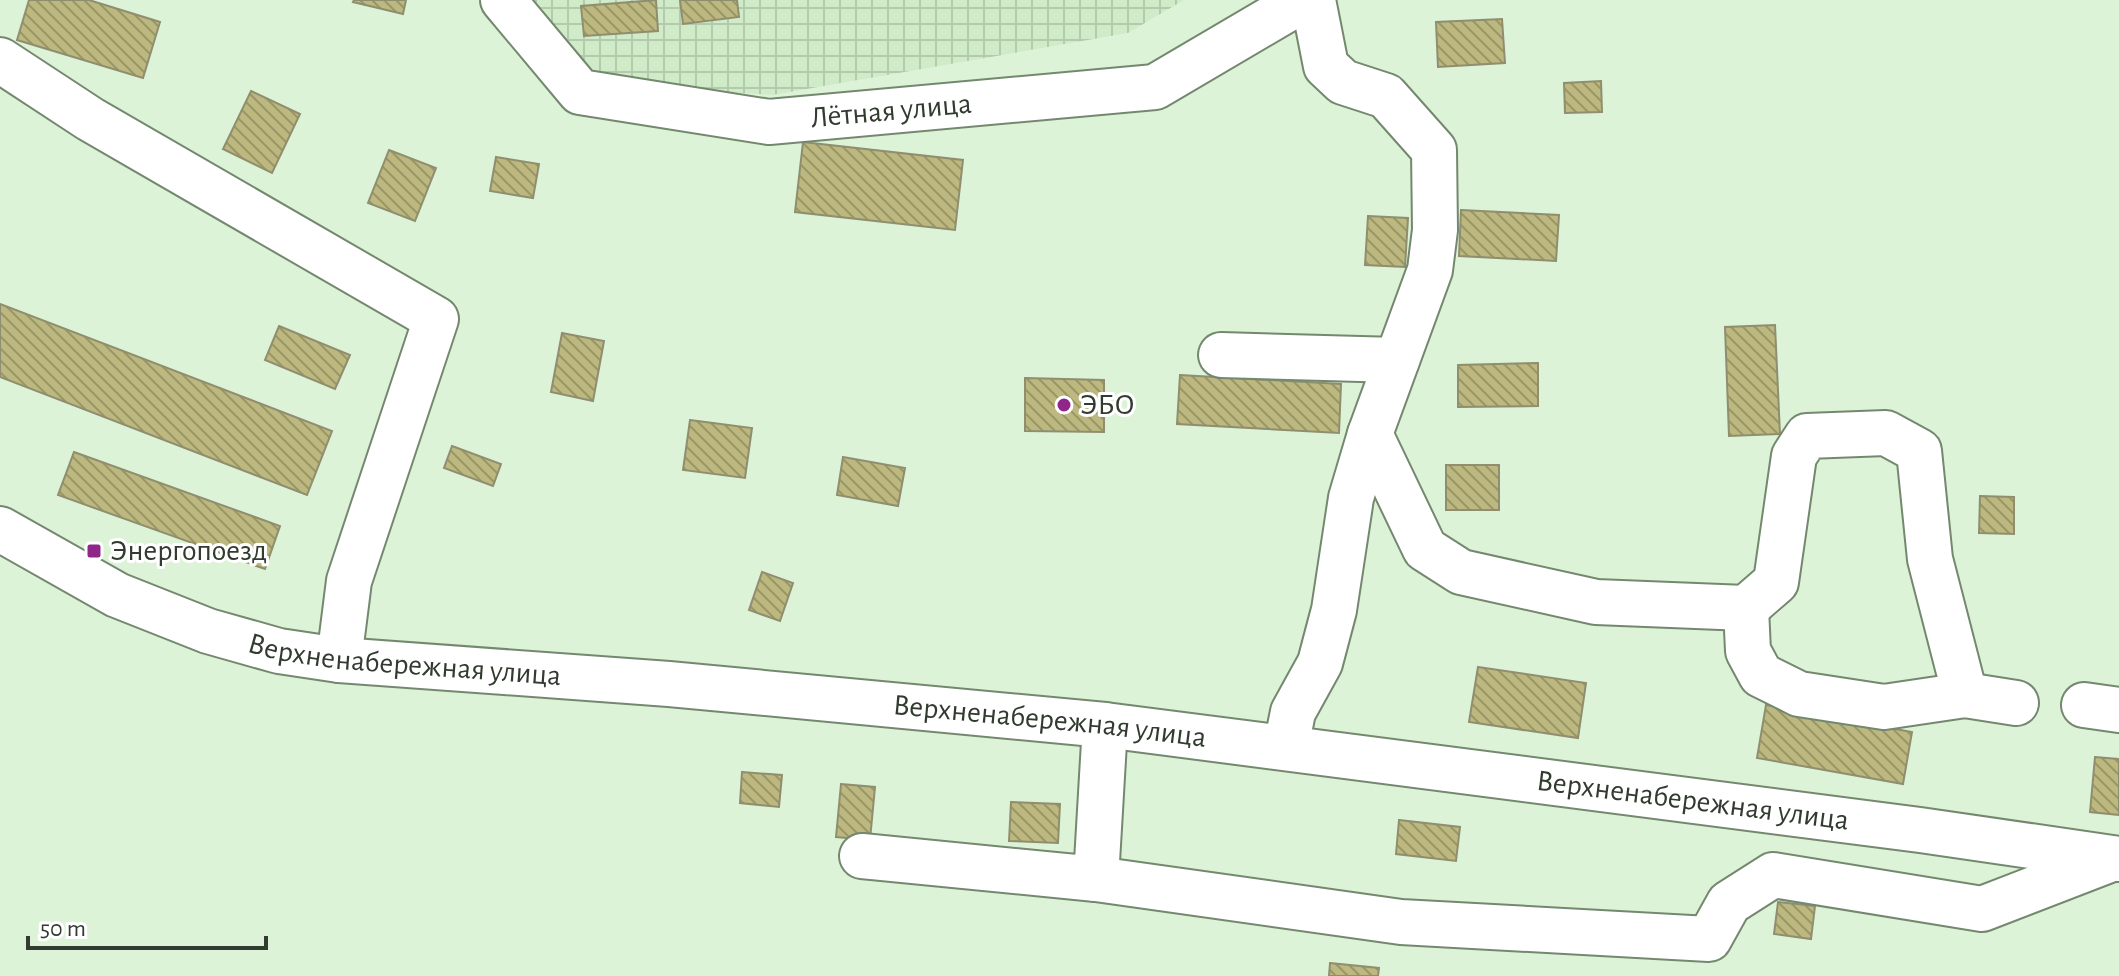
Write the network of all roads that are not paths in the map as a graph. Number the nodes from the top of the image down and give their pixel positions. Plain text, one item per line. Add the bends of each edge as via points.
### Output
1 (503, 0) edge
2 (1303, 0) edge
3 (1313, 0) edge
4 (0, 60) edge
5 (1221, 355) dead end
6 (1397, 360) junction
7 (1370, 434) junction
8 (0, 529) edge
9 (1746, 608) junction
10 (339, 660) junction
11 (1965, 695) junction
12 (2016, 703) dead end
13 (1105, 725) junction
14 (1286, 747) junction
15 (862, 856) dead end
16 (2116, 859) edge
17 (1096, 879) junction

1 - 2 street, Лётная улица via 580,92 769,122 1155,87
3 - 6 street via 1326,66 1343,82 1386,96 1434,150 1430,270
4 - 10 street via 90,119 436,319 349,581
5 - 6 street
6 - 7 street
7 - 9 street via 1425,549 1461,572 1596,602
7 - 14 street via 1351,498 1320,663 1293,712
8 - 10 street, Верхненабережная улица via 117,595 195,626 279,651
9 - 11 street via 1748,651 1761,675 1799,694 1884,707
9 - 11 street via 1776,582 1794,456 1807,436 1886,433 1919,451 1930,559
10 - 13 street, Верхненабережная улица
11 - 12 street
13 - 14 street, Верхненабережная улица
13 - 17 street
14 - 16 street, Верхненабережная улица
15 - 17 street
16 - 17 street via 1982,909 1773,875 1729,903 1709,939 1401,922

